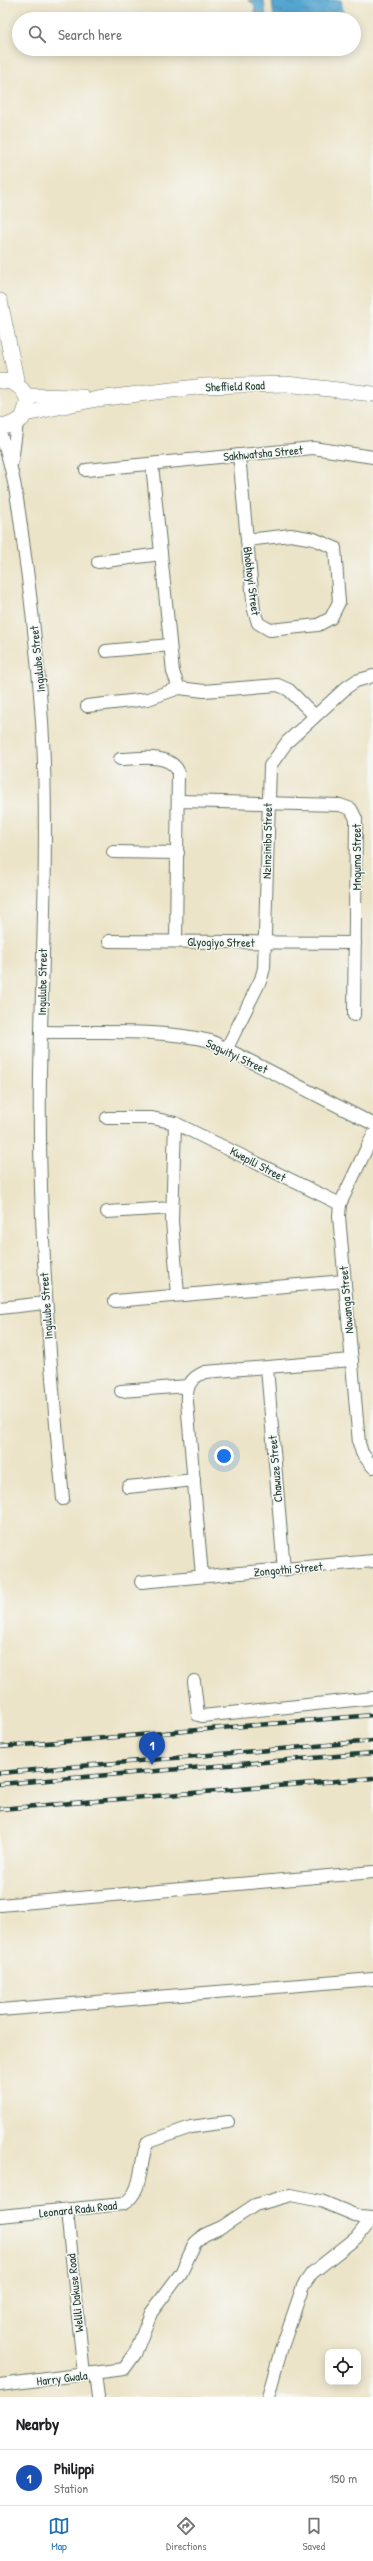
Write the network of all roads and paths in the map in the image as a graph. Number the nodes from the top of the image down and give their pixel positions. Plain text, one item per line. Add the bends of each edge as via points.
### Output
1 (0, 301) edge
2 (0, 381) edge
3 (17, 384) junction
4 (373, 394) edge
5 (26, 396) junction
6 (97, 399) junction
7 (21, 418) junction
8 (0, 426) edge
9 (0, 433) edge
10 (239, 454) junction
11 (373, 457) edge
12 (152, 464) junction
13 (12, 467) junction
14 (86, 470) dead end
15 (247, 540) junction
16 (161, 554) junction
17 (98, 562) dead end
18 (170, 645) junction
19 (106, 651) dead end
20 (373, 676) edge
21 (178, 688) junction
22 (88, 706) dead end
23 (315, 716) junction
24 (120, 759) dead end
25 (178, 801) junction
26 (268, 804) junction
27 (113, 852) dead end
28 (178, 853) junction
29 (109, 940) dead end
30 (176, 941) junction
31 (266, 943) junction
32 (356, 943) junction
33 (354, 1015) dead end
34 (41, 1032) junction
35 (227, 1048) junction
36 (108, 1118) dead end
37 (175, 1123) junction
38 (373, 1124) edge
39 (373, 1135) edge
40 (340, 1204) junction
41 (172, 1208) junction
42 (107, 1212) dead end
43 (344, 1281) junction
44 (178, 1295) junction
45 (115, 1301) dead end
46 (45, 1303) junction
47 (0, 1308) edge
48 (352, 1360) junction
49 (267, 1368) junction
50 (188, 1386) junction
51 (121, 1391) dead end
52 (373, 1467) edge
53 (194, 1480) junction
54 (128, 1487) dead end
55 (63, 1499) dead end
56 (373, 1561) edge
57 (284, 1570) junction
58 (202, 1576) junction
59 (141, 1582) dead end
60 (194, 1681) dead end
61 (373, 1698) edge
62 (373, 1872) edge
63 (0, 1905) edge
64 (373, 1979) edge
65 (0, 2010) edge
66 (228, 2122) dead end
67 (66, 2211) junction
68 (0, 2216) edge
69 (373, 2218) edge
70 (89, 2375) junction
71 (0, 2385) edge
72 (98, 2397) edge
73 (268, 2397) edge

1 - 3 street
2 - 3 street
3 - 5 street
4 - 6 street, Sheffield Road via 286,384 205,386
5 - 6 street, Sheffield Road
5 - 7 street
6 - 7 street, Sheffield Road
7 - 8 street, Sheffield Road via 7,426
7 - 13 street, Ingulube Street
9 - 13 street, Ingulube Street
10 - 11 street, Sakhwatsha Street via 313,448
10 - 12 street, Sakhwatsha Street
10 - 15 street, Bhobhoyi Street
12 - 14 street, Sakhwatsha Street
12 - 16 street
13 - 34 street, Ingulube Street via 36,638 41,698 44,818
15 - 15 street, Bhobhoyi Street via 291,535 314,539 334,548 339,602 331,618 318,625 270,630 258,623 254,610
16 - 17 street
16 - 18 street
18 - 19 street
18 - 21 street via 174,678
20 - 23 street, Nzinziniba Street via 356,681 347,687
21 - 22 street via 148,700
21 - 23 street via 204,691 278,685 289,690
23 - 26 street, Nzinziniba Street via 274,759 268,773
24 - 25 street, Glyogiyo Street via 160,759 170,762 178,771
25 - 26 street
25 - 28 street, Glyogiyo Street
26 - 31 street, Nzinziniba Street
26 - 32 street, Mnquma Street via 340,805 352,809 356,819
27 - 28 street
28 - 30 street, Glyogiyo Street
29 - 30 street, Glyogiyo Street
30 - 31 street, Glyogiyo Street
31 - 32 street
31 - 35 street, Nzinziniba Street via 261,979
32 - 33 street, Mnquma Street
34 - 35 street, Sagwityi Street via 187,1036
34 - 46 street, Ingulube Street via 39,1176
35 - 38 street, Sagwityi Street
36 - 37 street, Kwepili Street via 152,1118
37 - 40 street, Kwepili Street
37 - 41 street
39 - 40 street, Nowanga Street
40 - 43 street, Nowanga Street
41 - 42 street
41 - 44 street
43 - 44 street
43 - 48 street, Nowanga Street
44 - 45 street
46 - 47 street
46 - 55 street, Ingulube Street
48 - 49 street
48 - 52 street, Nowanga Street via 359,1443 362,1453
49 - 50 street via 205,1372 197,1375
49 - 57 street, Chawuze Street
50 - 51 street
50 - 53 street via 187,1402
53 - 54 street
53 - 58 street
56 - 57 street, Zongothi Street
57 - 58 street, Zongothi Street
58 - 59 street, Zongothi Street
60 - 61 street via 196,1709 198,1715 202,1716
62 - 63 street
64 - 65 street
66 - 67 street, Leonard Radu Road via 192,2127 148,2142 136,2189 130,2200 114,2206
67 - 68 street, Leonard Radu Road
67 - 70 street, Welili Dakuse Road
69 - 70 street, Harry Gwala via 360,2218 321,2201 291,2195 255,2205 195,2243 181,2273 151,2313 134,2354 124,2369
69 - 73 street via 356,2238 312,2273 302,2286
70 - 71 street, Harry Gwala
70 - 72 street, Welili Dakuse Road

